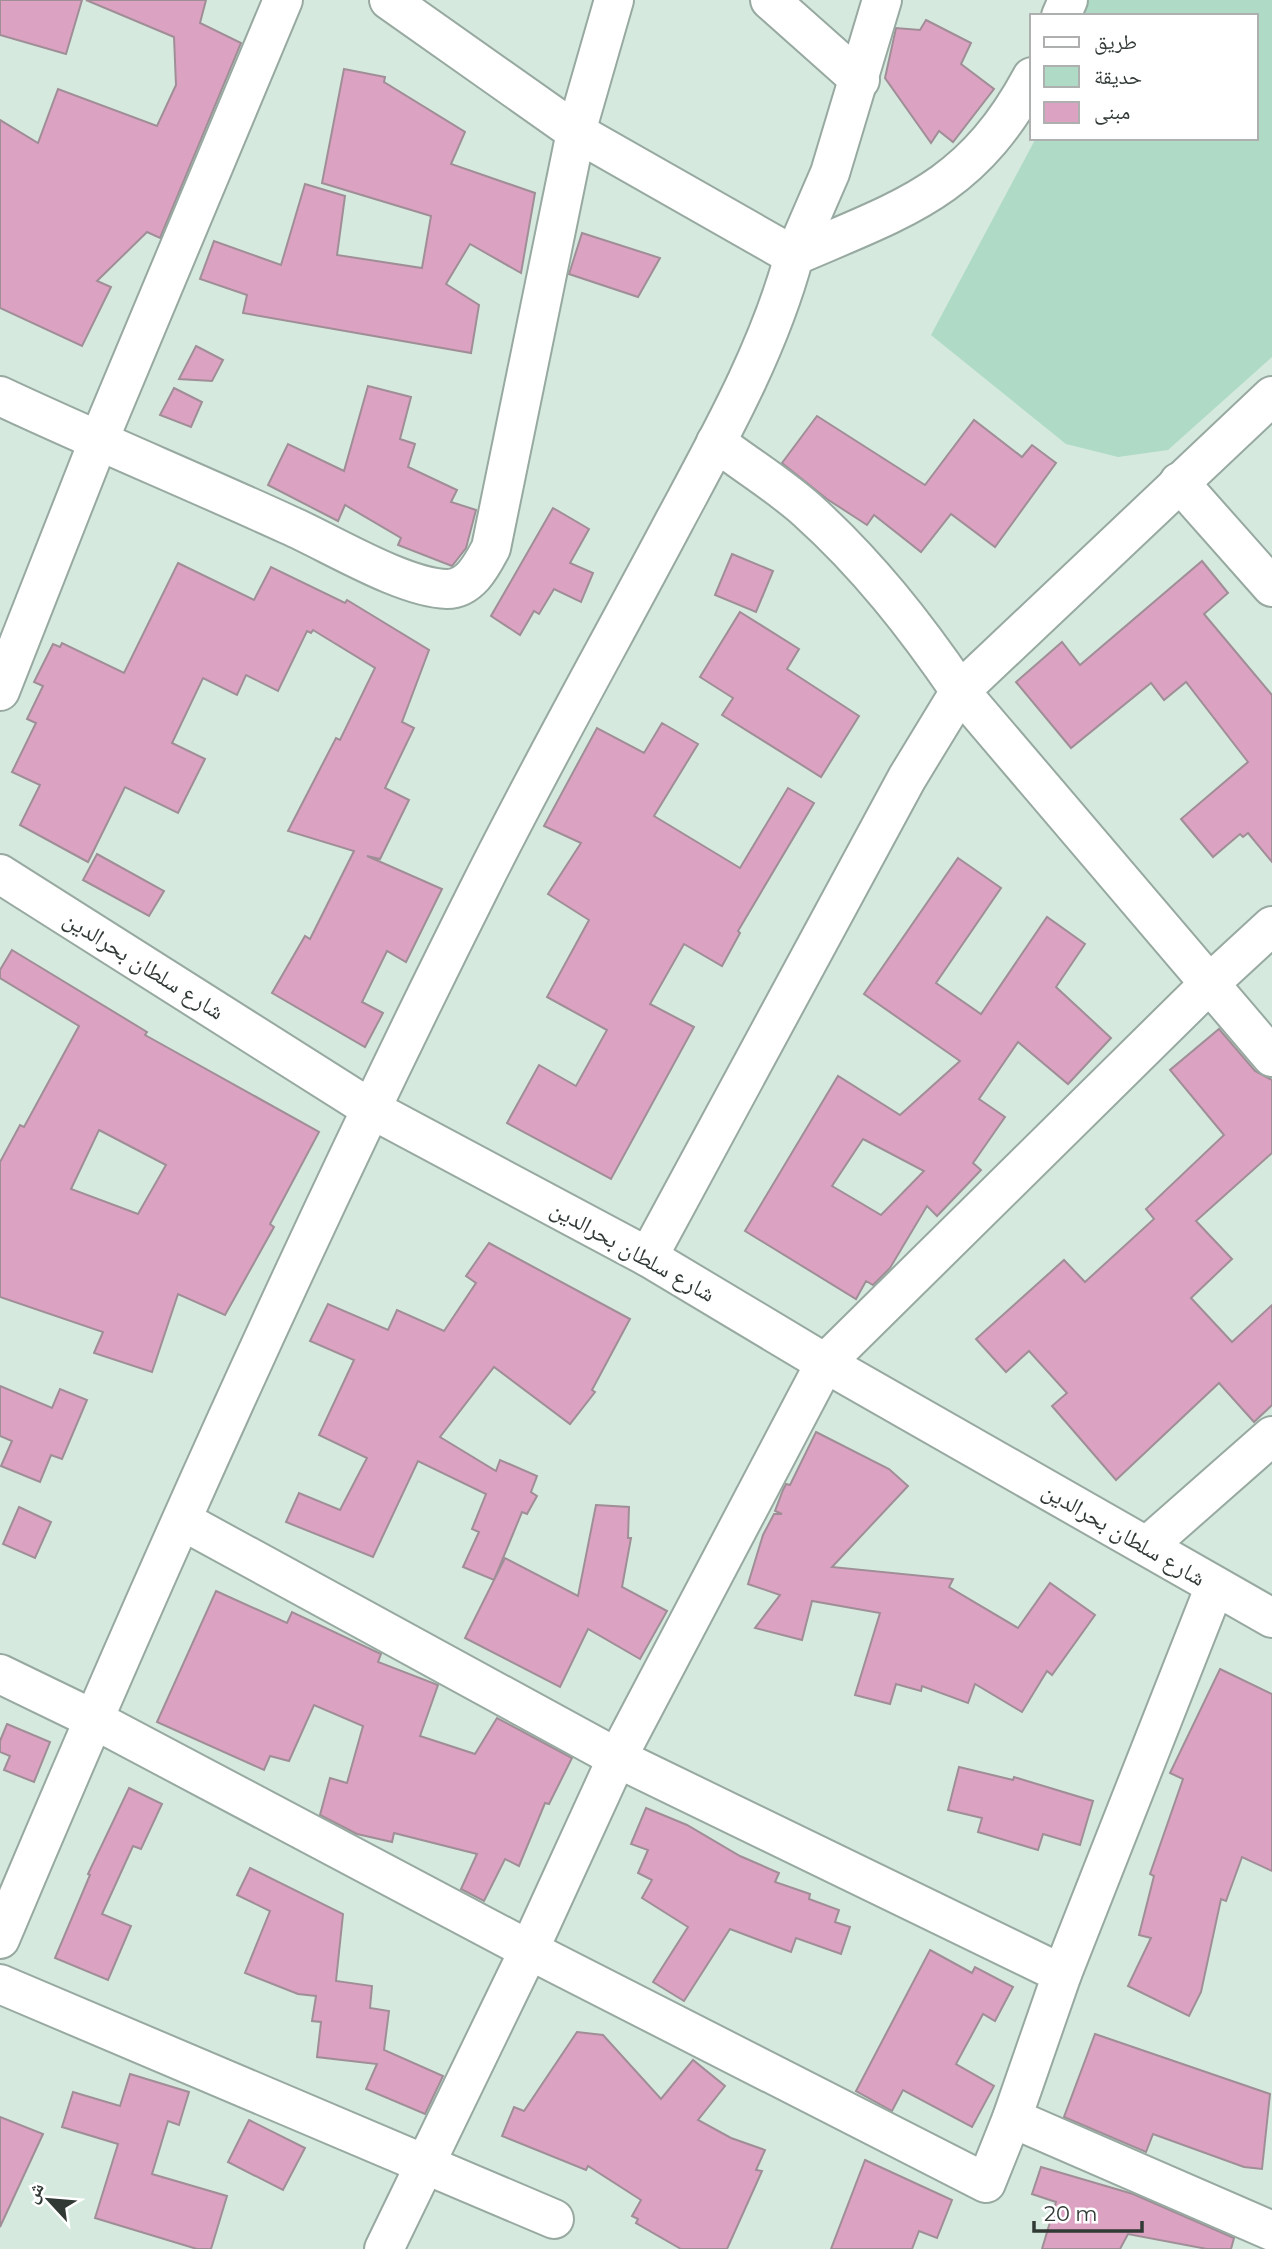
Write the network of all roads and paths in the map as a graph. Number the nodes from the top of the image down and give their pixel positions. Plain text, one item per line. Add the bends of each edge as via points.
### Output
1 (283, 0) edge
2 (389, 0) edge
3 (614, 0) edge
4 (770, 0) edge
5 (882, 0) edge
6 (860, 79) junction
7 (1030, 81) edge
8 (576, 132) junction
9 (794, 256) junction
10 (1272, 396) edge
11 (0, 397) edge
12 (99, 442) junction
13 (716, 442) junction
14 (1179, 482) junction
15 (1272, 587) edge
16 (0, 691) edge
17 (960, 691) junction
18 (0, 874) edge
19 (1272, 926) edge
20 (1209, 984) junction
21 (1272, 1057) edge
22 (370, 1108) junction
23 (648, 1257) junction
24 (825, 1363) junction
25 (1272, 1436) edge
26 (183, 1521) junction
27 (1147, 1546) junction
28 (1215, 1586) junction
29 (1272, 1618) edge
30 (0, 1674) edge
31 (93, 1719) junction
32 (617, 1758) junction
33 (0, 1939) edge
34 (529, 1950) junction
35 (1062, 1974) junction
36 (0, 1984) edge
37 (1012, 2118) junction
38 (425, 2164) junction
39 (554, 2218) dead end
40 (1272, 2231) edge
41 (384, 2249) edge

1 - 12 street
2 - 8 street
3 - 8 street
4 - 6 street
5 - 6 street
6 - 9 street via 830,173
7 - 9 street via 984,150 950,181 906,207
8 - 9 street
8 - 12 street via 491,548 472,577 460,586 425,585 357,559
9 - 13 street via 782,302
10 - 14 street
11 - 12 street
12 - 16 street
13 - 17 street via 806,509 882,585
13 - 22 street via 484,880
14 - 15 street
14 - 17 street
17 - 20 street
17 - 23 street via 907,778
18 - 22 street, شارع سلطان بحرالدين
19 - 20 street
20 - 21 street
20 - 24 street
22 - 23 street, شارع سلطان بحرالدين
22 - 26 street
23 - 24 street, شارع سلطان بحرالدين
24 - 27 street, شارع سلطان بحرالدين
24 - 32 street
25 - 27 street
26 - 31 street
26 - 32 street
27 - 28 street, شارع سلطان بحرالدين
28 - 29 street, شارع سلطان بحرالدين
28 - 35 street
30 - 31 street
31 - 33 street
31 - 34 street
32 - 34 street
32 - 35 street
34 - 37 street via 986,2183
34 - 38 street
35 - 37 street
36 - 38 street
37 - 40 street
38 - 39 street
38 - 41 street

